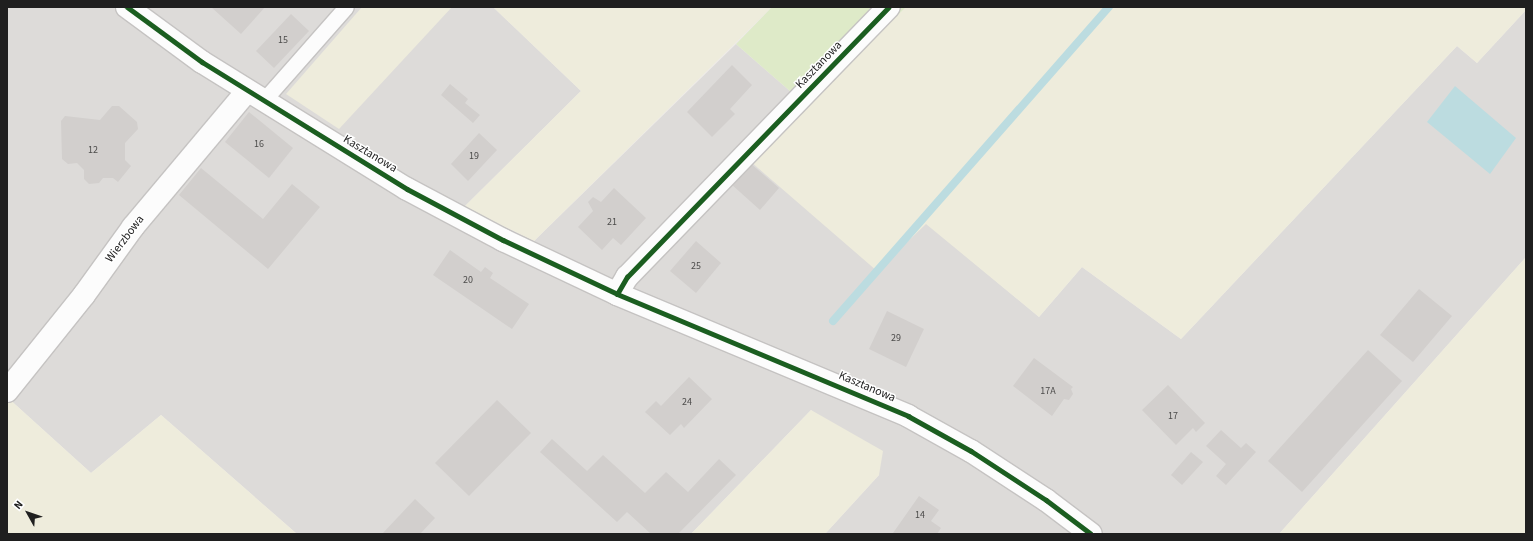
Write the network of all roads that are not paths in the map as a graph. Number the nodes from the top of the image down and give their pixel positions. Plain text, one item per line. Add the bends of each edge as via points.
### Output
1 (127, 7) edge
2 (346, 7) edge
3 (889, 7) edge
4 (255, 96) junction
5 (617, 294) junction
6 (7, 391) edge
7 (1091, 534) edge

1 - 4 street, Kasztanowa via 202,62
2 - 4 lane
3 - 5 street, Kasztanowa via 632,271
4 - 5 street, Kasztanowa via 407,189 503,240
4 - 6 street, Wierzbowa via 133,227 84,295
5 - 7 street, Kasztanowa via 908,416 971,451 1046,500

